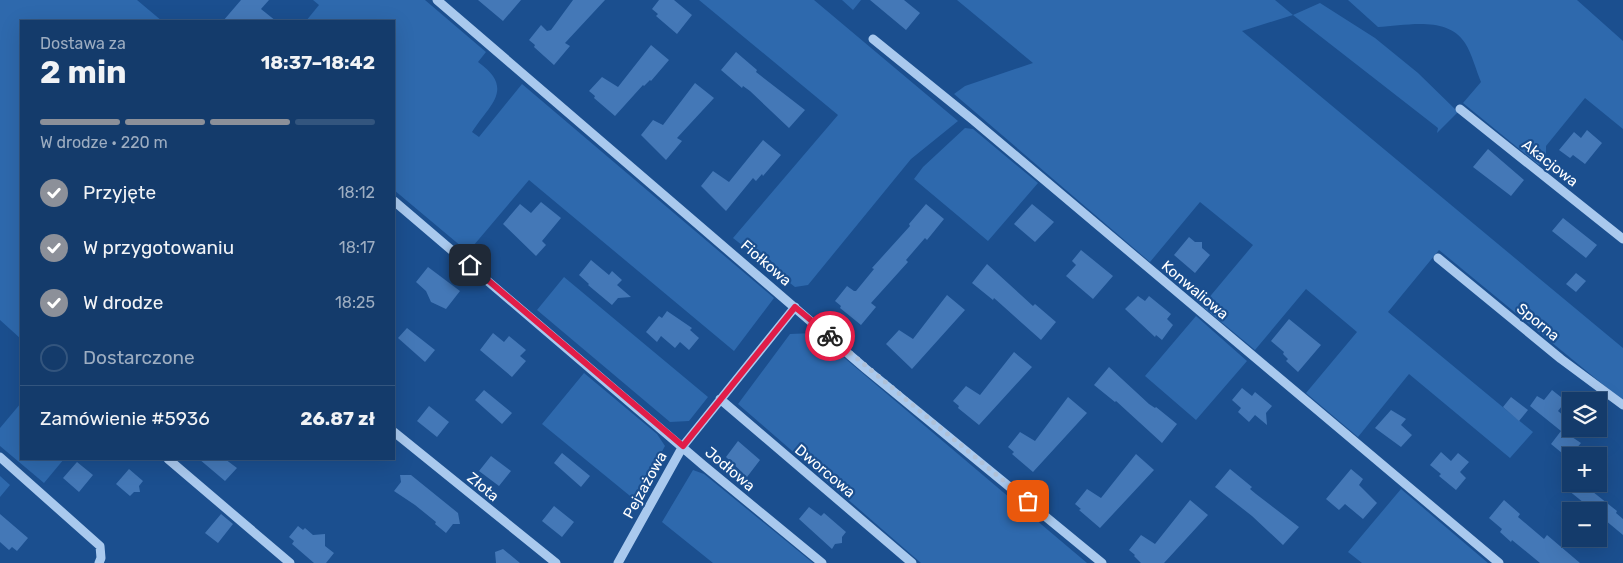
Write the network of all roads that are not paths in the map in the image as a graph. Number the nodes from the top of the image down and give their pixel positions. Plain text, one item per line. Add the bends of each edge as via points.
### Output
1 (437, 0) edge
2 (873, 39) dead end
3 (1460, 109) dead end
4 (395, 202) edge
5 (1623, 238) edge
6 (1438, 258) dead end
7 (795, 307) junction
8 (720, 399) junction
9 (1623, 405) edge
10 (395, 433) edge
11 (683, 446) junction
12 (0, 457) edge
13 (169, 460) edge
14 (98, 563) edge
15 (290, 563) edge
16 (556, 563) edge
17 (618, 563) edge
18 (822, 563) edge
19 (912, 563) edge
20 (1102, 563) edge
21 (1499, 563) edge

1 - 7 street, Fiołkowa
2 - 21 street, Konwaliowa via 981,126
3 - 5 street, Akacjowa
4 - 11 street, Jodłowa
6 - 9 street, Sporna
7 - 8 street, Pejzażowa
7 - 20 street, Fiołkowa
8 - 11 street, Pejzażowa
8 - 19 street, Dworcowa
10 - 16 street, Złota
11 - 17 street, Pejzażowa
11 - 18 street, Jodłowa
12 - 14 street via 100,546 102,558
13 - 15 street

